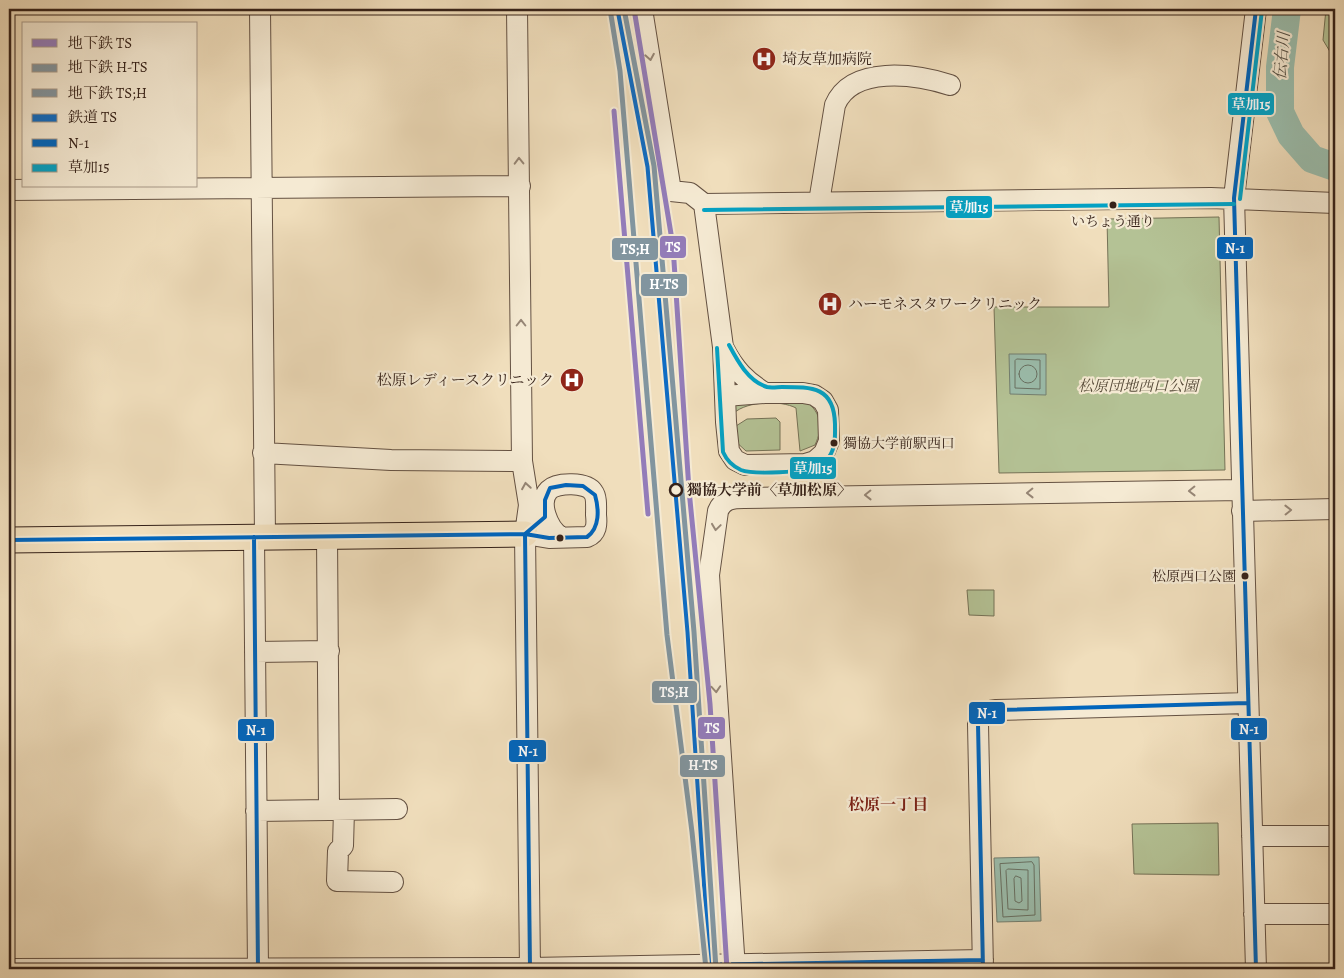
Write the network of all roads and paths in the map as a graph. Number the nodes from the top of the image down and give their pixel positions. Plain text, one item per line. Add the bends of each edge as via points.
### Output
1 (260, 9) edge
2 (517, 9) edge
3 (642, 9) edge
4 (1256, 9) edge
5 (950, 84) dead end
6 (520, 186) junction
7 (261, 188) junction
8 (9, 190) edge
9 (1234, 198) junction
10 (819, 202) junction
11 (1335, 203) edge
12 (704, 204) junction
13 (723, 347) junction
14 (765, 393) junction
15 (725, 396) junction
16 (263, 453) junction
17 (522, 461) junction
18 (1241, 490) junction
19 (1335, 509) edge
20 (1242, 510) junction
21 (545, 517) junction
22 (525, 534) junction
23 (327, 536) junction
24 (259, 537) junction
25 (560, 537) junction
26 (9, 540) edge
27 (329, 651) junction
28 (255, 652) junction
29 (1247, 702) junction
30 (397, 809) dead end
31 (336, 810) junction
32 (256, 811) junction
33 (1252, 836) junction
34 (1335, 836) edge
35 (393, 882) dead end
36 (1254, 914) junction
37 (1335, 914) edge
38 (983, 965) edge
39 (683, 967) edge
40 (734, 967) edge
41 (9, 968) edge
42 (258, 969) edge
43 (530, 969) edge
44 (1256, 969) edge

1 - 7 street
6 -> 2 street
3 -> 12 street via 671,191 690,193
4 - 9 street
5 - 10 street via 925,77 878,77 852,84 840,93 835,105
6 - 7 street
17 -> 6 street
7 - 8 street
7 - 16 street
9 - 10 street
9 - 11 street
9 - 18 street
10 - 12 street
12 - 13 street
13 - 14 street via 734,368 748,383
13 - 15 street
14 - 15 street
14 - 15 street via 803,393 823,401 828,410 829,441 824,453 815,461 778,466 745,465 735,460 729,451
16 - 17 street via 391,460
16 - 24 street
22 -> 17 street via 529,505
18 - 20 street
18 -> 40 street via 730,498 721,504 709,575
20 -> 19 street
20 - 29 street
21 - 22 street
21 - 25 street via 548,526
21 - 25 street via 545,500 550,488 583,486 594,493 597,520 593,535
22 - 23 main road
22 - 25 street
22 - 43 street
23 - 24 main road
23 - 27 street
24 - 26 main road
24 - 28 street
27 - 28 street
27 - 31 street
28 - 32 street
29 - 33 street
29 - 38 street via 986,711 978,724
30 - 31 street
31 - 32 street
31 - 35 street via 343,846 338,851 337,881
32 - 42 street
33 - 34 street
33 - 36 street
36 - 37 street
36 - 44 street
38 - 40 street
39 - 40 street
39 - 43 street
41 - 42 street
42 - 43 street

